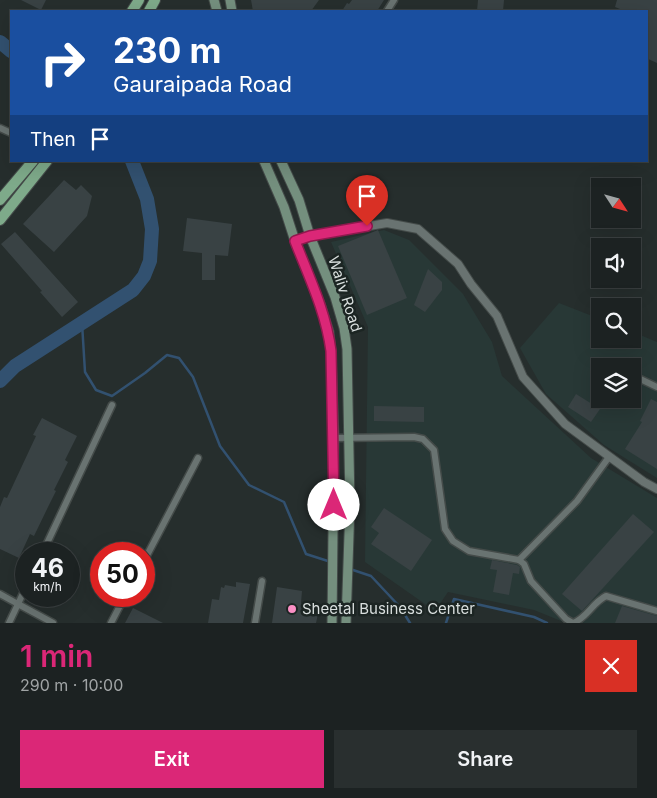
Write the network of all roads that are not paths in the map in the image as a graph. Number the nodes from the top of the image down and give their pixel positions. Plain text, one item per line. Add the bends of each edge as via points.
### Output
1 (32, 162) edge
2 (46, 162) edge
3 (264, 162) edge
4 (281, 162) edge
5 (0, 200) edge
6 (0, 220) edge
7 (310, 236) junction
8 (295, 241) junction
9 (641, 379) edge
10 (657, 387) edge
11 (112, 404) dead end
12 (334, 438) junction
13 (349, 438) junction
14 (610, 457) junction
15 (198, 458) dead end
16 (657, 489) edge
17 (48, 542) edge
18 (154, 542) edge
19 (519, 560) junction
20 (262, 581) dead end
21 (0, 594) edge
22 (15, 602) edge
23 (17, 607) edge
24 (24, 607) edge
25 (119, 607) edge
26 (657, 611) edge
27 (9, 623) edge
28 (53, 623) edge
29 (111, 623) edge
30 (255, 623) edge
31 (332, 623) edge
32 (346, 623) edge

1 - 5 main road
2 - 6 main road
3 - 8 main road, Waliv Road
4 - 7 main road, Waliv Road via 299,200
7 - 8 street
7 - 13 main road, Waliv Road via 344,328
7 - 14 street via 387,223 418,228 458,264 497,316 523,377 565,424
8 - 12 main road, Waliv Road via 329,332
9 - 10 street
11 - 17 street
12 - 13 street
12 - 31 main road, Waliv Road
13 - 19 street via 423,439 434,450 445,529 453,541 469,552
13 - 32 main road, Waliv Road
14 - 16 street
14 - 19 street via 578,501
15 - 18 street
19 - 26 street via 531,580 573,623 606,596
20 - 30 street
21 - 22 street
23 - 27 street
24 - 28 street
25 - 29 street

